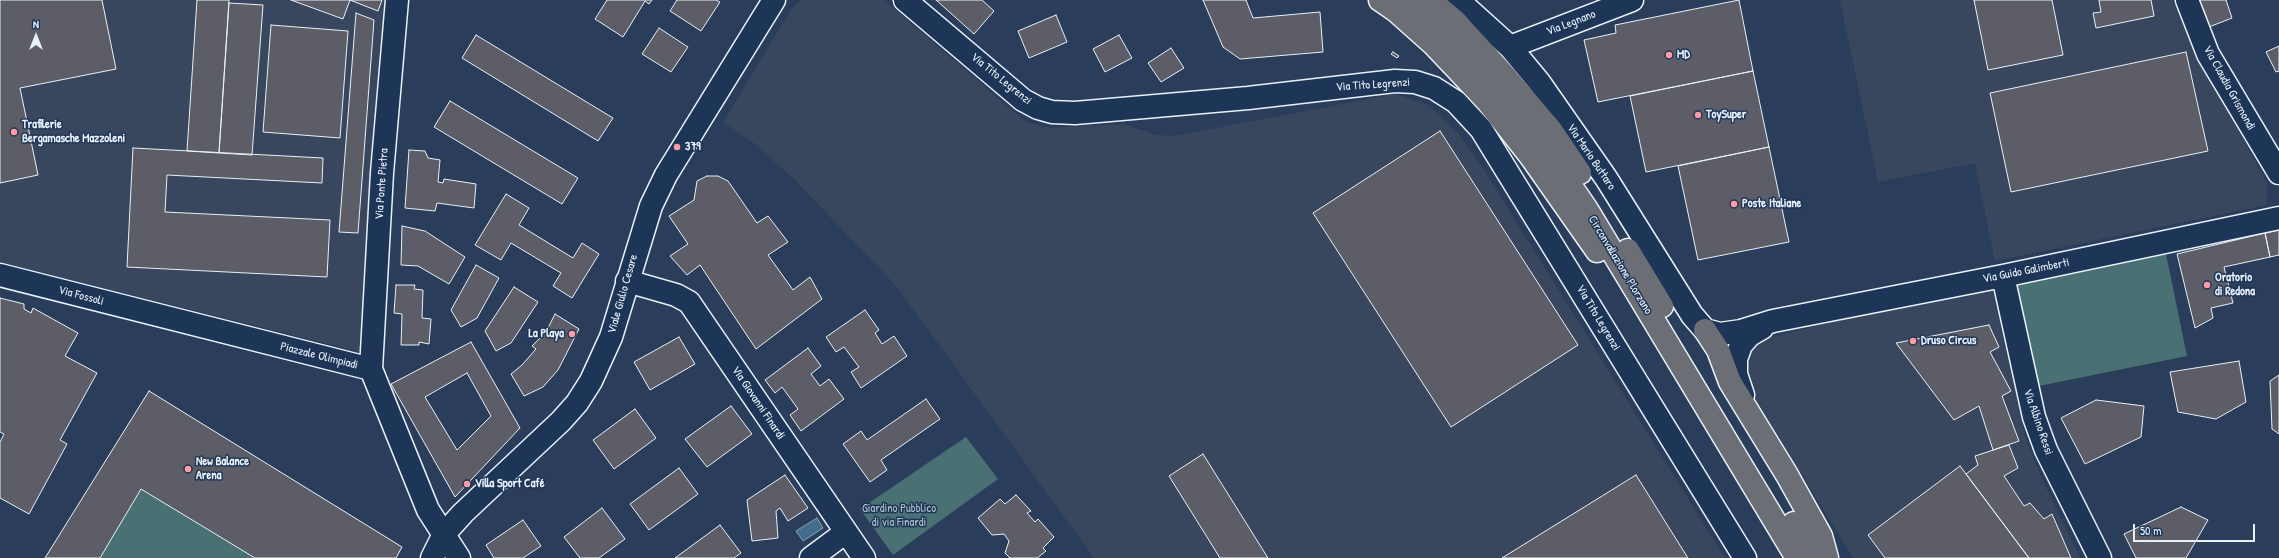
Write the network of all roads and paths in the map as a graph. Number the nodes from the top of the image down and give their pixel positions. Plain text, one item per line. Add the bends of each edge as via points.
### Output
1 (397, 0) edge
2 (774, 0) edge
3 (905, 0) edge
4 (1380, 0) edge
5 (1406, 0) edge
6 (1430, 0) edge
7 (1458, 0) edge
8 (1632, 0) edge
9 (2187, 0) edge
10 (1510, 47) junction
11 (2279, 172) edge
12 (2279, 218) edge
13 (0, 275) edge
14 (2003, 276) junction
15 (627, 281) junction
16 (1631, 285) junction
17 (161, 316) joint
18 (1773, 321) junction
19 (1705, 330) junction
20 (371, 369) junction
21 (1752, 415) junction
22 (846, 532) junction
23 (444, 534) junction
24 (432, 558) edge
25 (459, 558) edge
26 (812, 558) edge
27 (864, 558) edge
28 (1745, 558) edge
29 (1797, 558) edge
30 (1815, 558) edge
31 (1827, 558) edge
32 (2100, 558) edge

1 - 20 street, Via Ponte Pietra via 382,173
2 - 15 street, Viale Giulio Cesare via 666,175 651,206
3 - 28 street, Via Tito Legrenzi via 1024,100 1052,112 1075,113 1248,98 1395,81 1415,82 1434,88 1456,102 1481,129
4 - 16 highway via 1433,44 1487,101 1531,157 1604,261
5 - 16 highway, Circonvallazione Plorzano via 1469,60 1542,145 1586,208
6 - 30 highway, Circonvallazione Plorzano via 1460,27 1551,130 1593,194
7 - 10 street, Via Mario Buttaro
8 - 10 street, Via Legnano
9 - 11 street, Via Claudia Grismondi via 2208,54
10 - 19 street, Via Mario Buttaro via 1539,82 1602,172 1692,315
12 - 14 street, Via Guido Galimberti
13 - 17 street, Via Fossoli
14 - 18 street, Via Guido Galimberti
14 - 32 street, Via Albino Ressi via 2034,417 2046,450
15 - 22 street, Via Giovanni Finardi via 676,295 688,302
15 - 23 street, Viale Giulio Cesare via 606,349 577,403 562,421 463,513
16 - 29 highway, Circonvallazione Plorzano
17 - 20 street, Piazzale Olimpiadi
18 - 19 street via 1741,331 1720,334
18 - 21 street via 1750,335 1741,345 1736,359 1739,387
19 - 21 highway via 1718,350 1730,382
20 - 23 street, Piazzale Olimpiadi via 428,510
21 - 31 highway via 1822,536
22 - 26 street
22 - 27 street, Via Giovanni Finardi
23 - 24 street, Viale Giulio Cesare
23 - 25 street, Piazzale Olimpiadi

